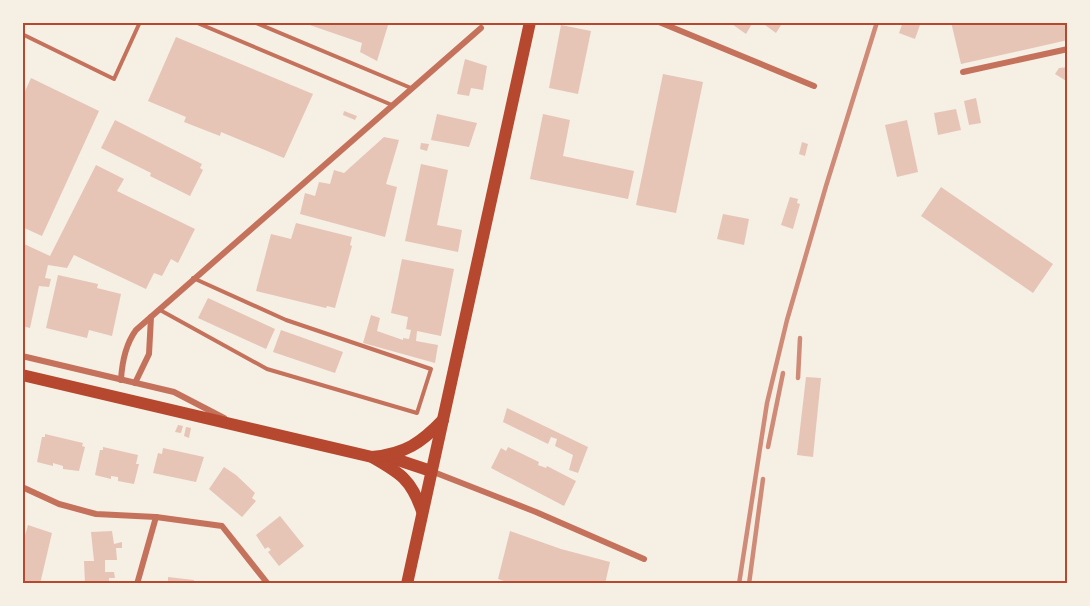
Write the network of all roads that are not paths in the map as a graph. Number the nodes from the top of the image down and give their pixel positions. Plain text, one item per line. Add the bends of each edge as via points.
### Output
1 (140, 22) edge
2 (195, 22) edge
3 (254, 22) edge
4 (659, 22) edge
5 (529, 24) edge
6 (481, 28) dead end
7 (22, 34) edge
8 (1068, 49) edge
9 (963, 72) dead end
10 (814, 86) dead end
11 (411, 88) junction
12 (392, 105) junction
13 (193, 278) junction
14 (160, 310) junction
15 (151, 317) junction
16 (22, 356) edge
17 (22, 375) edge
18 (121, 380) junction
19 (135, 383) junction
20 (443, 420) junction
21 (241, 426) junction
22 (386, 456) junction
23 (372, 457) junction
24 (431, 471) junction
25 (22, 487) edge
26 (423, 512) junction
27 (156, 517) junction
28 (644, 559) dead end
29 (137, 584) edge
30 (268, 584) edge
31 (407, 584) edge

1 - 7 lane via 114,79
2 - 12 lane
3 - 11 lane
4 - 10 street
5 - 20 main road
6 - 11 street
8 - 9 street
11 - 12 street
12 - 13 street
13 - 14 street
13 - 14 lane via 286,320 431,369 417,413 267,369
14 - 15 street
15 - 18 street via 129,339
15 - 19 street via 149,354
16 - 18 street
17 - 21 main road
18 - 19 street
19 - 21 street via 174,392
20 - 22 main road via 424,439
20 - 24 main road
21 - 23 main road
22 - 23 main road
22 - 24 main road
23 - 26 main road via 400,473 416,493
24 - 26 main road
24 - 28 street
25 - 27 street via 59,504 96,514
26 - 31 main road
27 - 29 street
27 - 30 street via 222,526

